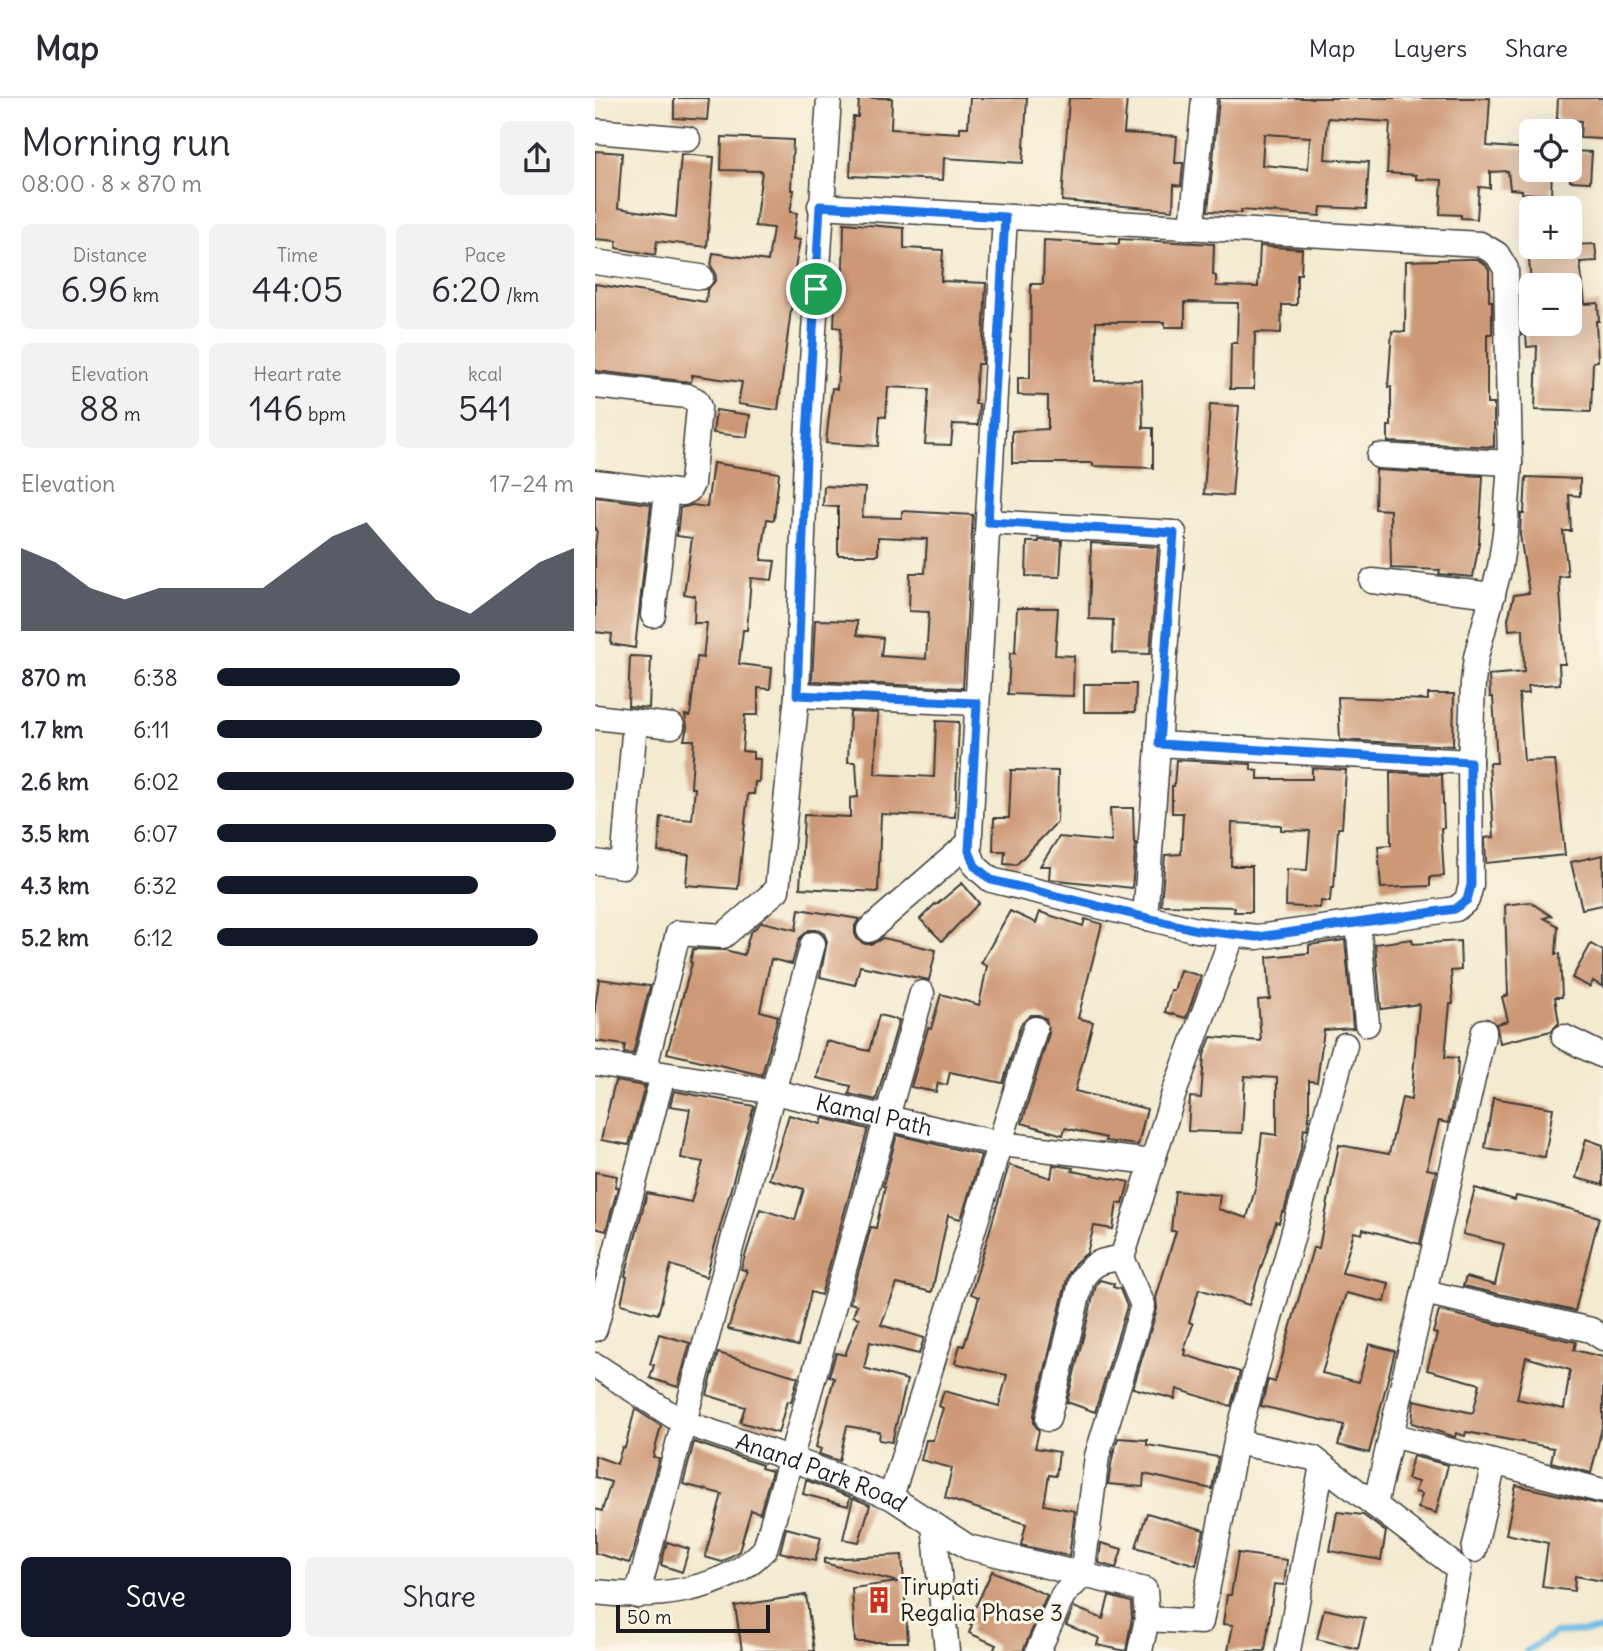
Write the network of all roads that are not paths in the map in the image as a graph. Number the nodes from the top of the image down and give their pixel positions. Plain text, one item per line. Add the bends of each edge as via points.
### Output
1 (829, 98) edge
2 (1204, 98) edge
3 (595, 131) edge
4 (688, 139) dead end
5 (820, 206) junction
6 (1005, 217) junction
7 (1192, 228) junction
8 (595, 262) edge
9 (701, 277) dead end
10 (595, 386) edge
11 (1379, 456) dead end
12 (1510, 463) junction
13 (595, 482) edge
14 (667, 491) junction
15 (988, 522) junction
16 (1372, 581) dead end
17 (1493, 595) junction
18 (653, 615) dead end
19 (797, 695) junction
20 (977, 703) junction
21 (595, 717) edge
22 (635, 722) junction
23 (672, 726) dead end
24 (1159, 744) junction
25 (1470, 762) junction
26 (970, 842) junction
27 (595, 862) edge
28 (1145, 918) junction
29 (1358, 922) junction
30 (869, 930) dead end
31 (1233, 934) junction
32 (813, 944) dead end
33 (922, 993) dead end
34 (1367, 1024) dead end
35 (1035, 1029) dead end
36 (1484, 1031) dead end
37 (1564, 1037) dead end
38 (1345, 1045) dead end
39 (1603, 1056) edge
40 (595, 1063) edge
41 (653, 1073) junction
42 (774, 1092) junction
43 (887, 1119) junction
44 (1002, 1144) junction
45 (1152, 1162) junction
46 (1122, 1258) junction
47 (1424, 1292) junction
48 (595, 1329) edge
49 (1603, 1338) edge
50 (595, 1365) edge
51 (1048, 1419) dead end
52 (682, 1422) junction
53 (1391, 1435) junction
54 (1236, 1442) junction
55 (792, 1458) junction
56 (1495, 1463) junction
57 (1322, 1465) junction
58 (1602, 1483) edge
59 (891, 1497) junction
60 (1375, 1505) junction
61 (933, 1525) junction
62 (1474, 1550) dead end
63 (1082, 1576) junction
64 (595, 1592) edge
65 (637, 1596) junction
66 (1147, 1619) junction
67 (947, 1651) edge
68 (1038, 1651) edge
69 (1140, 1651) edge
70 (1288, 1651) edge
71 (1444, 1651) edge

1 - 5 street
2 - 7 street
3 - 4 street
5 - 6 street
5 - 19 street
6 - 7 street
6 - 15 street
7 - 12 street via 1481,244 1497,254 1506,269
8 - 9 street
10 - 14 street via 696,400 692,484 683,493
11 - 12 street
12 - 17 street via 1506,533
13 - 14 street
14 - 18 street
15 - 20 street
15 - 24 street via 1174,533
16 - 17 street
17 - 25 street via 1476,657
19 - 20 street
19 - 41 street via 777,890 723,936 678,933
20 - 26 street
21 - 22 street
22 - 23 street
22 - 27 street via 623,866
24 - 25 street
24 - 28 street
25 - 29 street via 1471,885 1467,900 1455,909
26 - 28 street via 975,866 991,880
26 - 30 street
28 - 31 street
29 - 31 street via 1257,937
29 - 34 street
31 - 45 street
32 - 42 street
33 - 43 street
35 - 44 street
36 - 47 street
37 - 39 street
38 - 54 street
40 - 41 street, Kamal Path
41 - 42 street, Kamal Path
41 - 48 street
42 - 43 street, Kamal Path
42 - 52 street
43 - 44 street, Kamal Path
43 - 55 street
44 - 45 street, Kamal Path
44 - 59 street
45 - 46 street
46 - 51 street via 1100,1260 1082,1279
46 - 63 street via 1143,1305 1097,1456
47 - 49 street via 1591,1330
47 - 53 street
50 - 52 street, Anand Park Road
52 - 55 street, Anand Park Road
52 - 65 street
53 - 56 street
53 - 60 street
54 - 57 street via 1313,1458
54 - 66 street via 1201,1622
55 - 59 street, Anand Park Road
55 - 65 street via 765,1549 755,1560 695,1588
56 - 58 street
56 - 62 street
57 - 60 street
57 - 70 street
59 - 61 street, Anand Park Road
60 - 71 street via 1459,1569
61 - 63 street via 968,1547
61 - 67 street, Anand Park Road
63 - 66 street via 1145,1590
63 - 68 street via 1063,1595
64 - 65 street
66 - 69 street

